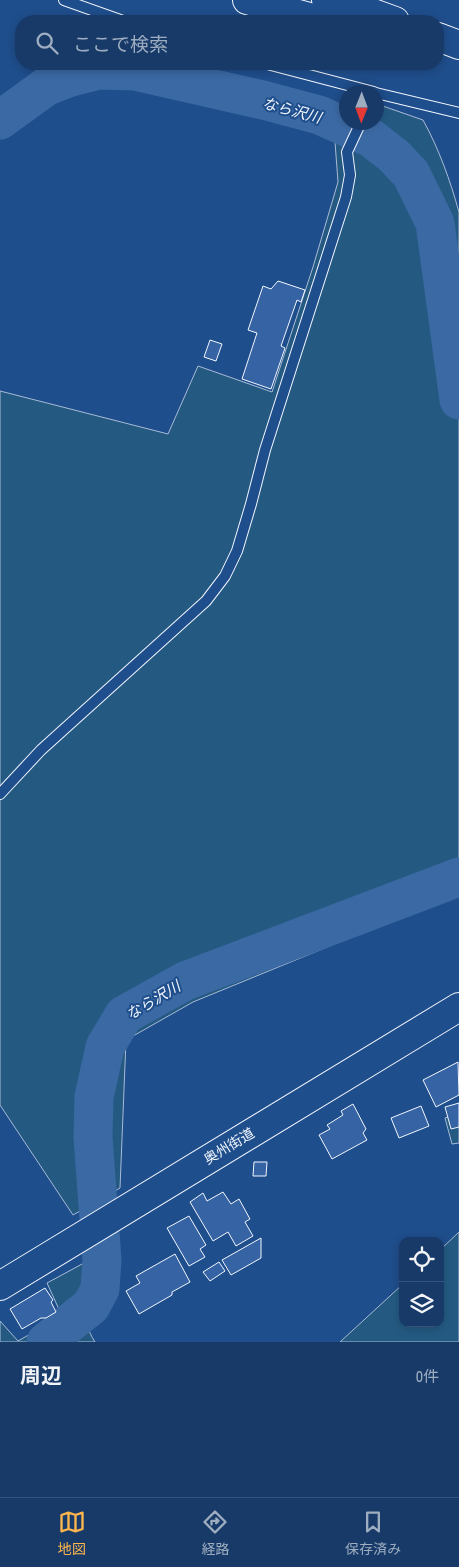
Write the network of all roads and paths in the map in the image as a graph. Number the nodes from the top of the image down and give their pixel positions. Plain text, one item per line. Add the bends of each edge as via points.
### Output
1 (64, 0) edge
2 (247, 0) edge
3 (326, 0) edge
4 (106, 15) edge
5 (302, 15) edge
6 (378, 15) edge
7 (444, 39) edge
8 (459, 45) edge
9 (444, 51) edge
10 (459, 55) edge
11 (289, 70) edge
12 (345, 85) edge
13 (384, 95) edge
14 (459, 113) edge
15 (357, 130) edge
16 (0, 794) edge
17 (459, 1007) edge
18 (0, 1286) edge

1 - 4 lane
2 - 5 main road
3 - 6 main road
7 - 8 main road
9 - 10 main road
11 - 12 lane
13 - 14 lane
15 - 16 lane via 347,152 350,175 346,197 265,450 237,551 225,576 206,601 41,750
17 - 18 main road, 奥州街道

